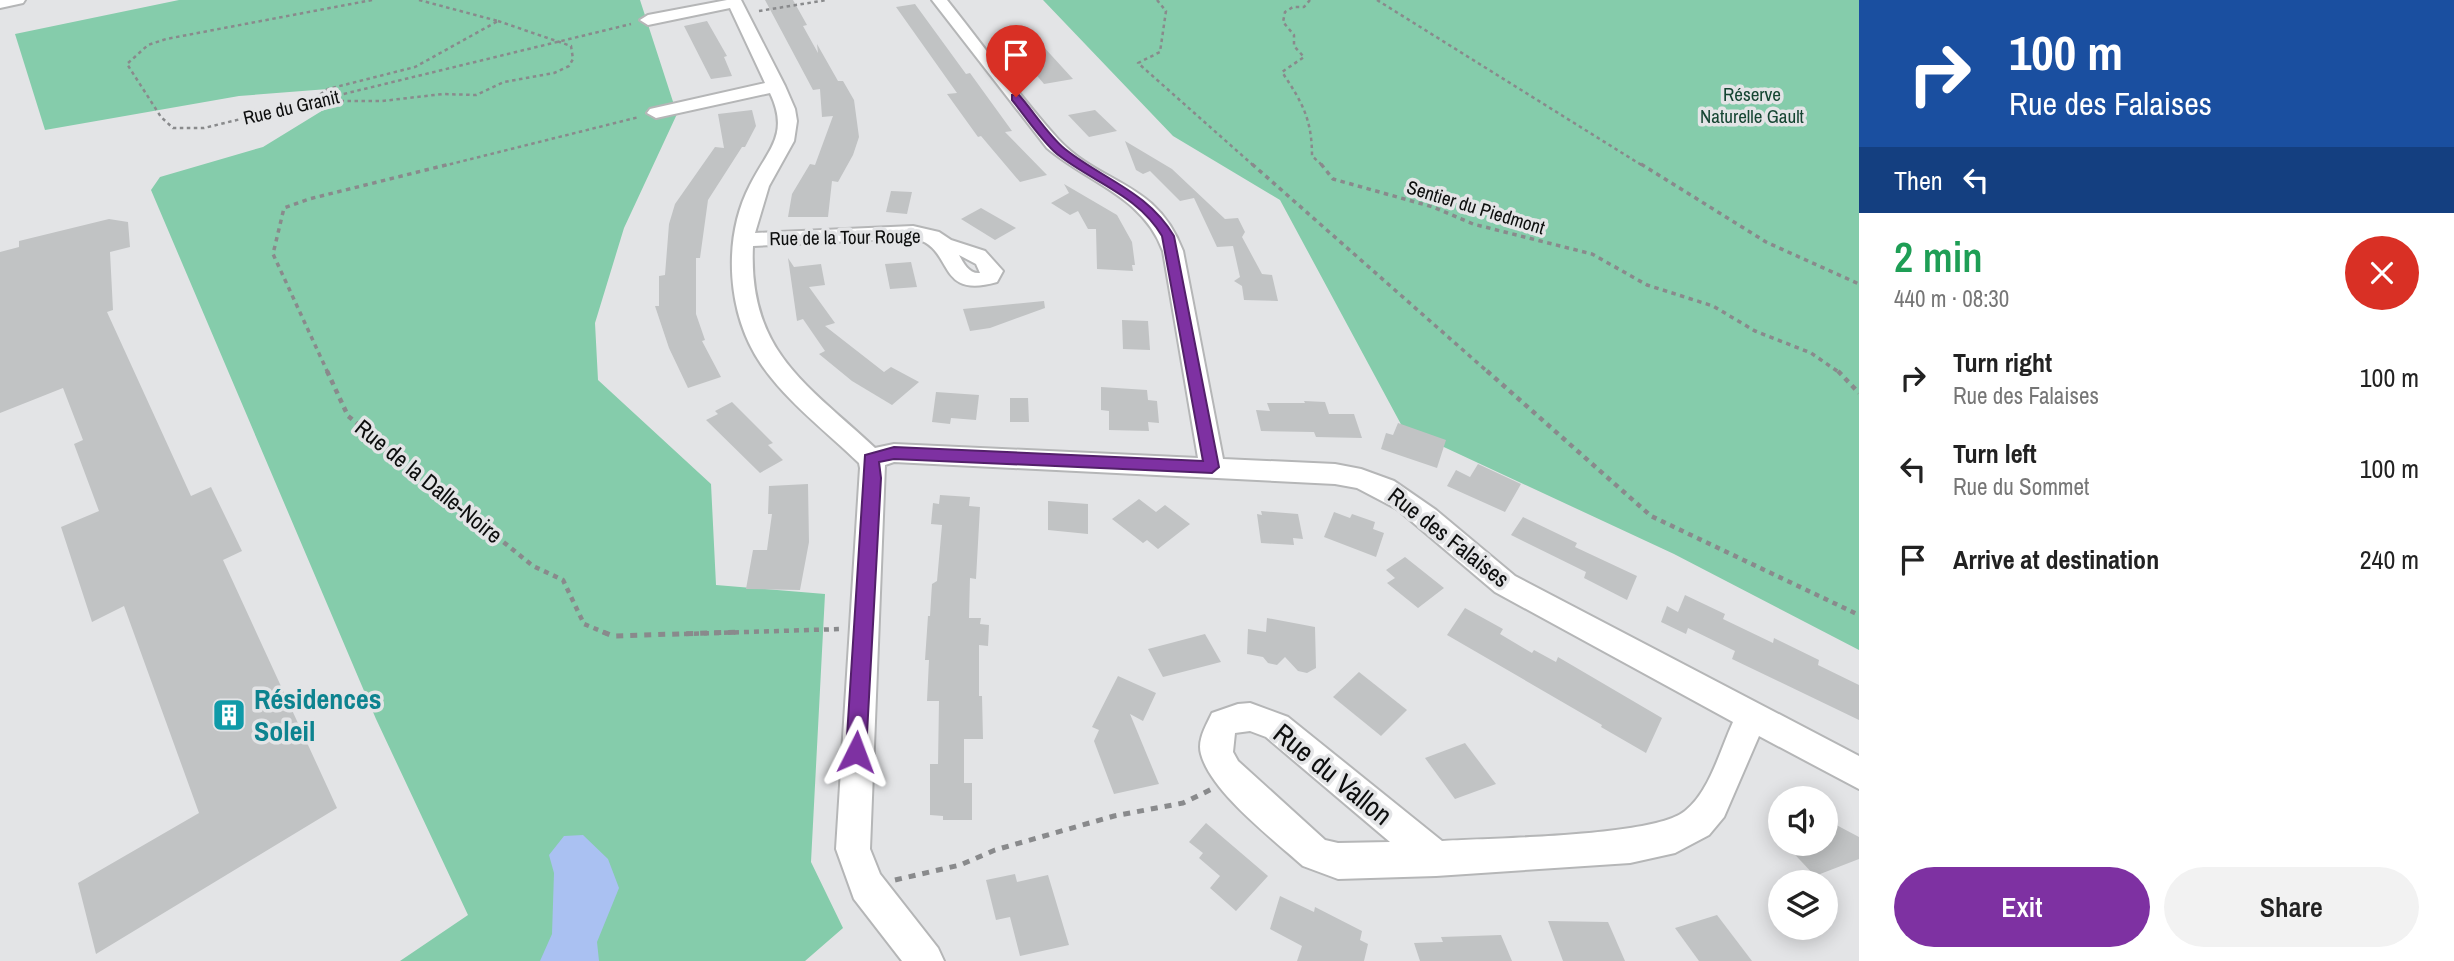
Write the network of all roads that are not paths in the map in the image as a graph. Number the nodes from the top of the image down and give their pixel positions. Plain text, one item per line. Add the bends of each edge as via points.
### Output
1 (18, 0) edge
2 (939, 0) edge
3 (0, 3) edge
4 (737, 5) edge
5 (648, 20) road end
6 (776, 86) junction
7 (656, 113) road end
8 (743, 240) junction
9 (944, 245) dead end
10 (870, 459) junction
11 (1212, 467) junction
12 (1752, 716) junction
13 (1859, 773) edge
14 (1436, 859) junction
15 (925, 961) edge

1 - 3 street
2 - 11 street via 1053,144 1140,202 1164,228 1173,251
4 - 5 street
4 - 6 street
6 - 7 street
6 - 8 street via 786,109 788,135 751,203
8 - 9 street, Rue de la Tour Rouge via 913,232 932,236
8 - 10 street via 743,286 768,358
10 - 11 street, Rue des Falaises via 894,453
10 - 15 street via 873,478 852,843 867,886
11 - 12 street, Rue des Falaises via 1352,475 1379,483 1396,492 1505,584
12 - 13 street, Rue des Falaises
12 - 14 street, Rue du Vallon via 1712,806 1697,824 1675,836 1630,846
14 - 14 street, Rue du Vallon via 1277,727 1259,717 1241,715 1223,723 1217,753 1226,772 1315,854 1338,861

